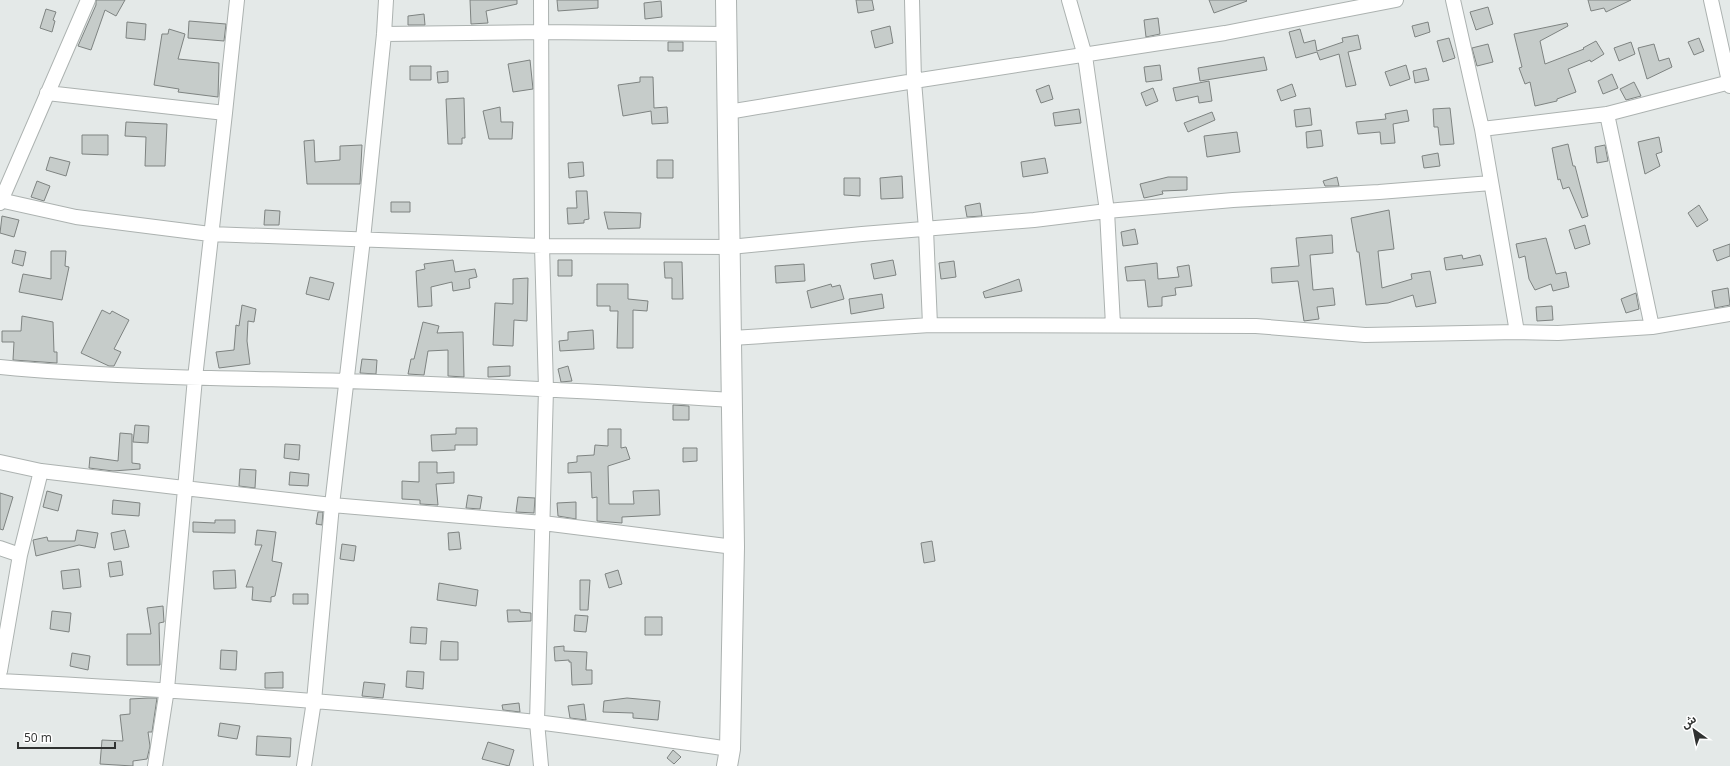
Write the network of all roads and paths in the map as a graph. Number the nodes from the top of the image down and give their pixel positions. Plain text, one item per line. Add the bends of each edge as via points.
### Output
1 (88, 0) edge
2 (236, 0) edge
3 (386, 0) edge
4 (541, 0) edge
5 (726, 0) edge
6 (912, 0) edge
7 (1069, 0) edge
8 (1396, 0) edge
9 (1453, 0) edge
10 (1711, 0) edge
11 (1363, 3) edge
12 (542, 32) junction
13 (384, 34) junction
14 (727, 34) junction
15 (1085, 56) junction
16 (914, 81) junction
17 (1730, 83) edge
18 (47, 93) junction
19 (728, 112) junction
20 (225, 113) junction
21 (1607, 114) junction
22 (1482, 129) junction
23 (1490, 183) junction
24 (0, 201) edge
25 (1107, 211) junction
26 (926, 228) junction
27 (210, 234) junction
28 (364, 239) junction
29 (542, 246) junction
30 (730, 247) junction
31 (1730, 314) edge
32 (930, 325) junction
33 (1113, 325) junction
34 (1652, 327) junction
35 (1517, 332) junction
36 (732, 338) junction
37 (0, 367) edge
38 (195, 378) junction
39 (347, 381) junction
40 (546, 389) junction
41 (732, 400) junction
42 (0, 462) edge
43 (41, 471) junction
44 (184, 488) junction
45 (332, 505) junction
46 (543, 522) junction
47 (734, 547) junction
48 (0, 548) edge
49 (20, 554) junction
50 (0, 671) edge
51 (0, 681) edge
52 (167, 689) junction
53 (314, 701) junction
54 (537, 722) junction
55 (729, 757) edge
56 (155, 766) edge
57 (304, 766) edge
58 (540, 766) edge

1 - 18 street
2 - 20 street
3 - 13 street
4 - 12 street
5 - 14 main road
6 - 16 street
7 - 15 street
8 - 11 street
9 - 22 street
10 - 17 street
11 - 15 street via 1224,33
12 - 13 street
12 - 14 street
12 - 29 street
13 - 28 street
14 - 19 main road
15 - 16 street
15 - 25 street
16 - 19 street
16 - 26 street
17 - 21 street
18 - 20 street
18 - 24 street
19 - 30 main road
20 - 27 street
21 - 22 street
21 - 34 street
22 - 23 street
23 - 25 street
23 - 35 street
24 - 27 street via 76,217
25 - 26 street via 1034,220
25 - 33 street
26 - 30 street
26 - 32 street
27 - 28 street
27 - 38 street
28 - 29 street
28 - 39 street
29 - 30 street
29 - 40 street
30 - 36 main road
31 - 34 street
32 - 33 street
32 - 36 street
33 - 35 street via 1256,326 1365,335
34 - 35 street via 1558,333
36 - 41 main road
37 - 38 street
38 - 39 street
38 - 44 street
39 - 40 street
39 - 45 street
40 - 41 street
40 - 46 street
41 - 47 main road
42 - 43 street
43 - 44 street
43 - 49 street
44 - 45 street
44 - 52 street
45 - 46 street
45 - 53 street
46 - 47 street
46 - 54 street
47 - 55 main road
48 - 49 street
49 - 50 street
51 - 52 street
52 - 53 street
52 - 56 street
53 - 54 street
53 - 57 street
54 - 55 street
54 - 58 street

